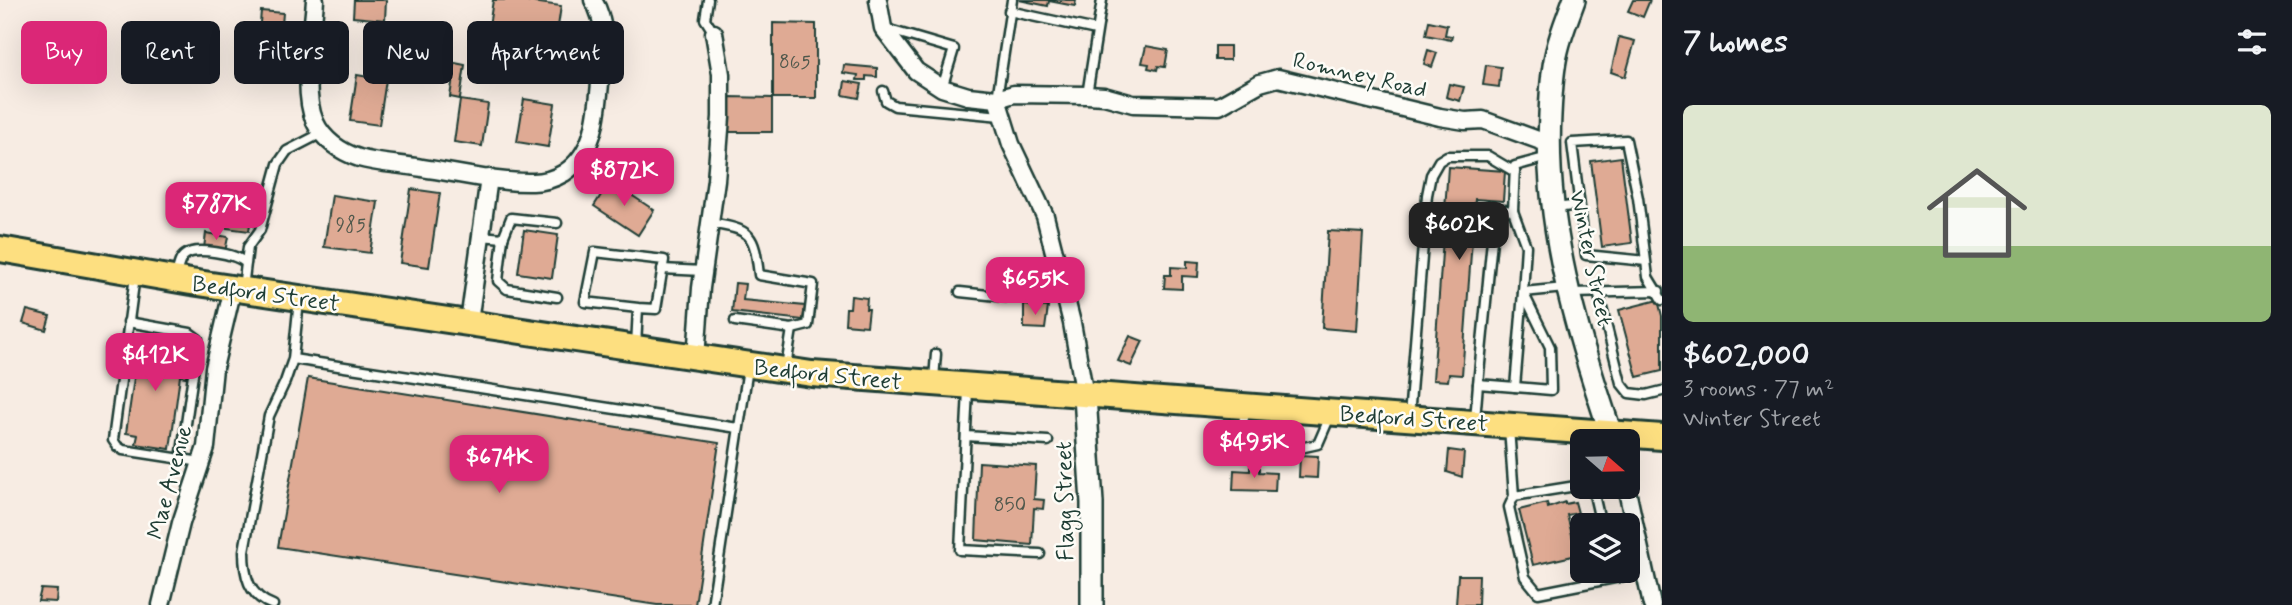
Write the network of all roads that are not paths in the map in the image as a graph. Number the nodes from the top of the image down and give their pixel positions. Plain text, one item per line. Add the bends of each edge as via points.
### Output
1 (315, 0) edge
2 (593, 0) edge
3 (708, 0) edge
4 (878, 0) edge
5 (1012, 0) edge
6 (1102, 0) edge
7 (1574, 0) edge
8 (1009, 10) junction
9 (883, 28) junction
10 (1096, 30) junction
11 (714, 33) joint
12 (942, 88) junction
13 (883, 91) dead end
14 (1087, 95) junction
15 (997, 99) junction
16 (1001, 116) junction
17 (322, 133) junction
18 (1549, 150) junction
19 (1515, 172) junction
20 (489, 178) junction
21 (1579, 205) junction
22 (1553, 208) junction
23 (1513, 211) junction
24 (557, 223) dead end
25 (710, 223) junction
26 (481, 236) junction
27 (503, 238) junction
28 (0, 249) edge
29 (1586, 255) junction
30 (1646, 261) junction
31 (246, 263) junction
32 (1562, 264) junction
33 (662, 269) junction
34 (703, 271) junction
35 (135, 273) junction
36 (176, 279) junction
37 (1062, 287) junction
38 (238, 288) junction
39 (1569, 290) junction
40 (960, 292) dead end
41 (1523, 292) junction
42 (1598, 292) junction
43 (1660, 295) edge
44 (300, 297) junction
45 (557, 297) dead end
46 (638, 308) junction
47 (128, 321) junction
48 (735, 321) dead end
49 (469, 322) junction
50 (792, 329) junction
51 (636, 349) junction
52 (936, 354) dead end
53 (696, 358) junction
54 (293, 359) junction
55 (749, 365) junction
56 (785, 370) junction
57 (934, 384) junction
58 (1478, 384) junction
59 (968, 387) junction
60 (1515, 387) junction
61 (1662, 391) edge
62 (1085, 396) junction
63 (1245, 406) junction
64 (1332, 412) junction
65 (1409, 417) junction
66 (1475, 422) junction
67 (1508, 425) junction
68 (738, 428) junction
69 (1609, 429) edge
70 (1570, 432) edge
71 (966, 436) junction
72 (1640, 437) edge
73 (1662, 437) edge
74 (1048, 441) dead end
75 (181, 459) junction
76 (201, 462) junction
77 (1570, 487) edge
78 (1514, 496) junction
79 (1629, 499) edge
80 (1040, 554) dead end
81 (1640, 572) edge
82 (1645, 572) junction
83 (1577, 583) edge
84 (161, 605) edge
85 (273, 605) edge
86 (712, 605) edge
87 (1092, 605) edge
88 (1652, 605) edge

1 - 17 street via 309,86 315,121
2 - 20 street via 604,27 604,44 597,116 588,146 578,161 549,180
3 - 11 lane via 705,19
4 - 9 street, Romney Road
5 - 8 lane
6 - 10 lane
7 - 18 street, Winter Street via 1556,52
8 - 10 lane
8 - 15 lane
9 - 12 street, Romney Road via 916,71
9 - 12 lane via 954,49
10 - 14 lane
11 - 25 street via 722,117
12 - 15 street, Romney Road
13 - 16 lane via 886,101 895,106
14 - 15 street, Romney Road via 1014,94
14 - 18 street, Romney Road via 1133,104 1219,106 1278,78 1440,117 1483,120
15 - 16 street
16 - 37 street via 1045,215
17 - 20 street via 360,158
17 - 31 lane via 287,151 278,164
18 - 19 lane via 1515,166
18 - 22 street, Winter Street
19 - 23 lane
19 - 65 lane via 1488,156 1447,156 1431,176
20 - 26 street
21 - 22 lane
21 - 29 lane
21 - 30 lane via 1572,143 1626,141
22 - 32 street, Winter Street
23 - 41 lane via 1526,246
23 - 58 lane via 1495,209
24 - 27 lane via 511,218
25 - 34 street
25 - 50 lane via 745,232 752,239 759,275 813,284 808,325
26 - 27 lane
26 - 49 street
27 - 45 lane via 498,281 507,289
28 - 35 main road, Bedford Street
29 - 30 lane
29 - 32 lane
30 - 43 lane via 1648,277
31 - 36 lane via 229,255 188,252 181,258
31 - 38 lane
32 - 39 street, Winter Street
33 - 34 lane
33 - 46 lane via 656,309
33 - 46 lane via 664,260 595,252 584,302
34 - 53 street
35 - 36 main road, Bedford Street
35 - 47 lane
36 - 38 main road, Bedford Street
37 - 40 lane via 1029,297
37 - 62 street
38 - 44 main road, Bedford Street
38 - 76 street, Mae Avenue via 214,368
39 - 41 lane
39 - 42 lane
39 - 69 street, Winter Street
41 - 60 lane
41 - 60 lane via 1550,346 1551,390
42 - 43 lane
42 - 61 lane via 1620,383 1629,393
44 - 49 main road, Bedford Street
44 - 54 lane
46 - 51 lane
47 - 75 lane via 113,440 123,450
47 - 75 lane via 190,333 198,339
48 - 50 lane
49 - 51 main road, Bedford Street
50 - 56 lane
51 - 53 main road, Bedford Street
52 - 57 lane
53 - 55 main road, Bedford Street
54 - 68 lane
54 - 85 lane via 269,416 244,551 249,585 256,596
55 - 56 main road, Bedford Street
55 - 68 lane
56 - 57 main road, Bedford Street
57 - 59 main road, Bedford Street
58 - 60 lane
58 - 66 lane
59 - 62 main road, Bedford Street
59 - 71 lane
62 - 63 main road, Bedford Street
62 - 87 street, Flagg Street
63 - 64 main road, Bedford Street
63 - 64 lane via 1242,433 1300,448 1318,444
64 - 65 main road, Bedford Street
65 - 66 main road, Bedford Street
66 - 67 main road, Bedford Street
67 - 70 main road, Bedford Street
67 - 78 lane
68 - 86 lane
71 - 74 lane
71 - 80 lane via 960,551
72 - 73 main road, Bedford Street
75 - 76 lane
76 - 84 street, Mae Avenue
77 - 78 lane
78 - 83 lane via 1509,507 1525,577 1538,593
79 - 82 street
81 - 82 lane
82 - 88 street

